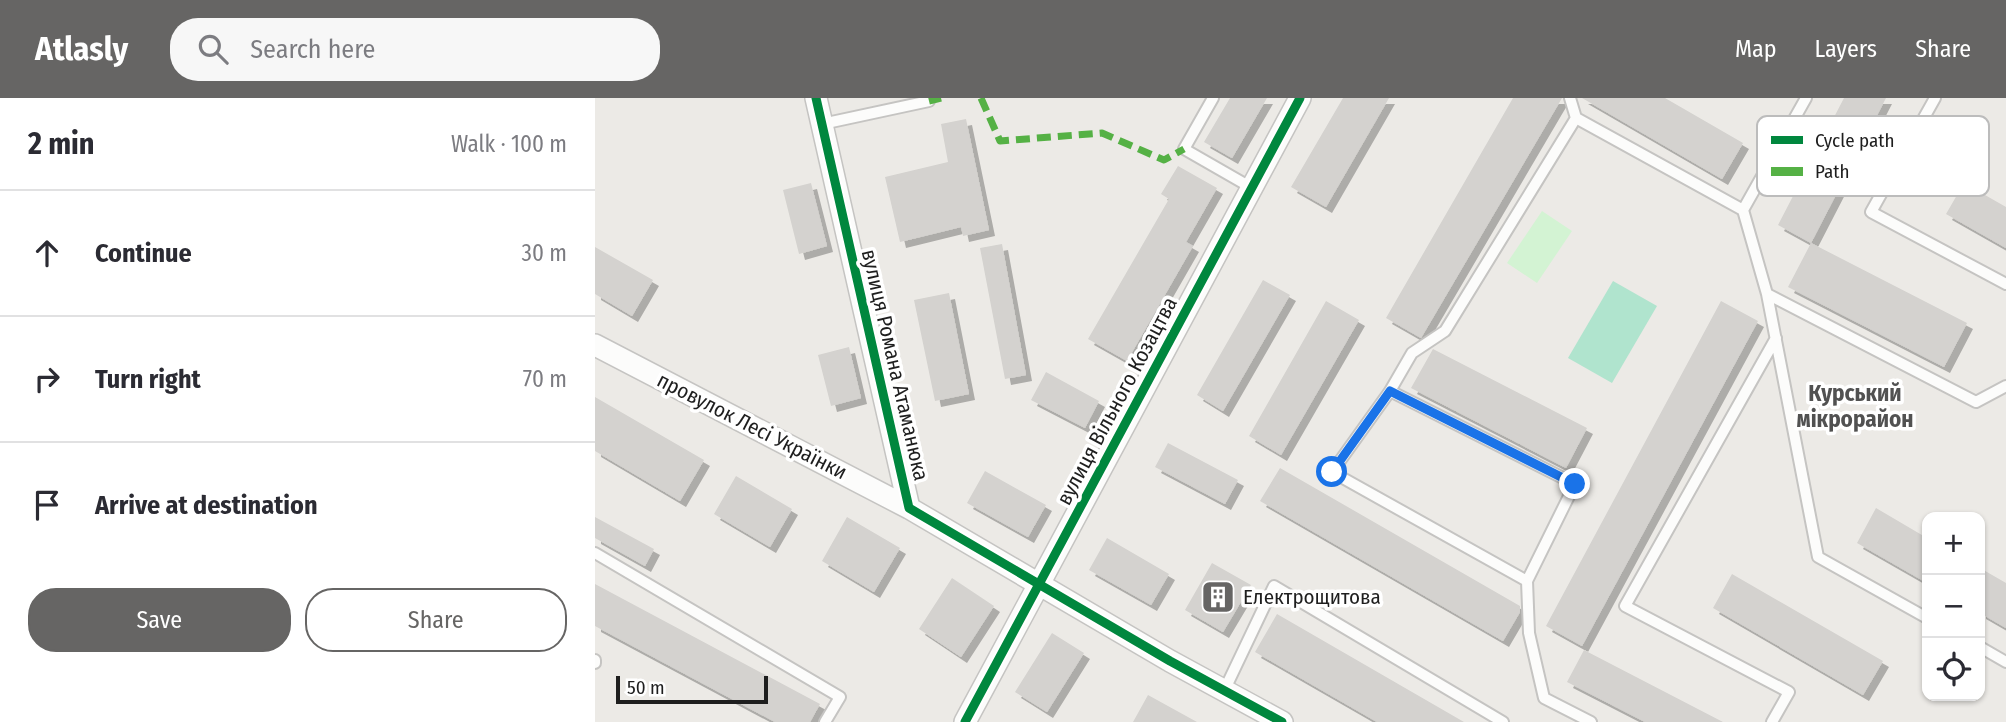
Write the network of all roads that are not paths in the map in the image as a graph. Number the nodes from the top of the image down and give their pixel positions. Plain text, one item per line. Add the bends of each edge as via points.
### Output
1 (816, 98) edge
2 (1213, 98) edge
3 (1300, 98) edge
4 (1570, 98) edge
5 (1806, 98) edge
6 (1935, 98) edge
7 (929, 101) dead end
8 (1796, 116) edge
9 (1925, 116) edge
10 (1576, 118) junction
11 (822, 124) junction
12 (1757, 185) edge
13 (1252, 188) junction
14 (1880, 196) edge
15 (1743, 210) junction
16 (2006, 284) edge
17 (1767, 294) junction
18 (1776, 338) junction
19 (595, 345) edge
20 (2006, 386) edge
21 (1390, 391) junction
22 (909, 508) junction
23 (595, 553) edge
24 (1527, 581) junction
25 (1039, 583) junction
26 (1922, 615) edge
27 (1985, 650) edge
28 (2006, 662) edge
29 (1224, 691) junction
30 (825, 722) edge
31 (965, 722) edge
32 (1282, 722) edge
33 (1503, 722) edge
34 (1591, 722) edge
35 (1772, 722) edge

1 - 11 street, вулиця Романа Атаманюка
2 - 13 lane via 1184,149
3 - 13 street, вулиця Вільного Козацтва
4 - 10 lane
5 - 8 lane
6 - 9 lane
7 - 11 lane
10 - 15 lane
10 - 21 lane via 1445,331 1412,353
11 - 22 street, вулиця Романа Атаманюка
12 - 15 lane
13 - 25 street, вулиця Вільного Козацтва
14 - 16 lane via 1871,212
15 - 17 lane
17 - 18 lane
17 - 20 lane via 1976,402
18 - 26 lane via 1818,556
18 - 35 lane via 1625,606 1789,692
19 - 22 street, провулок Лесі Українки
21 - 24 lane via 1575,484
21 - 24 lane via 1332,472
22 - 25 street, вулиця Романа Атаманюка
23 - 30 lane via 840,697
24 - 34 lane via 1529,633 1544,698
25 - 29 street, вулиця Романа Атаманюка
25 - 31 street, вулиця Вільного Козацтва
27 - 28 lane
29 - 32 street, вулиця Романа Атаманюка
29 - 33 lane via 1274,586

